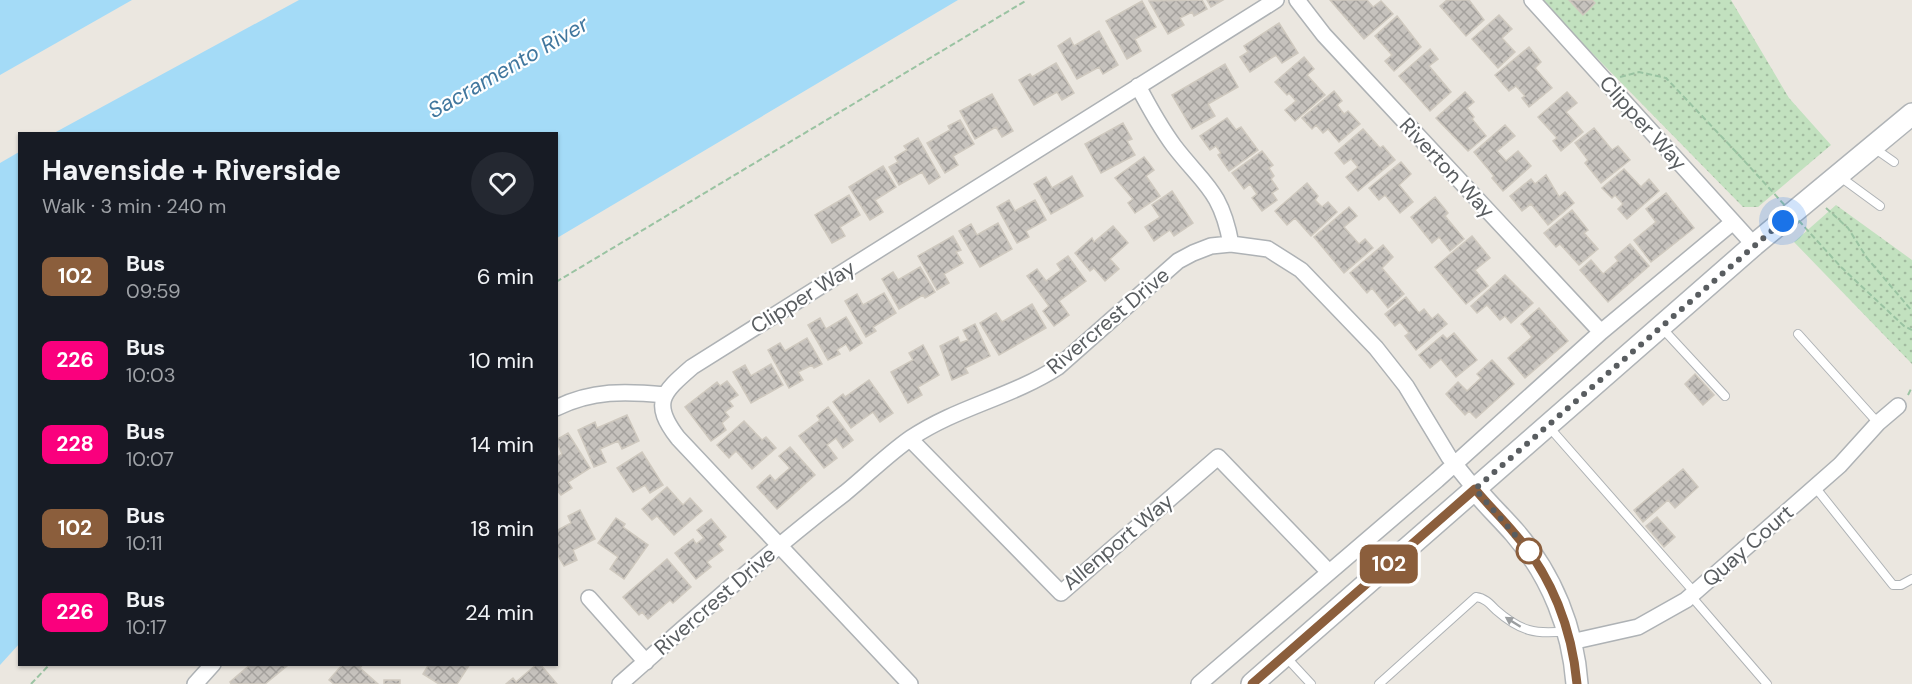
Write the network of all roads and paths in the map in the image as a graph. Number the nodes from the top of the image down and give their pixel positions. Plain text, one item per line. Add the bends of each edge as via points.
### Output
1 (1026, 0) edge
2 (1276, 0) edge
3 (1297, 0) edge
4 (1532, 0) edge
5 (1606, 81) junction
6 (1138, 86) junction
7 (1912, 114) edge
8 (1873, 147) junction
9 (1894, 162) dead end
10 (1838, 176) junction
11 (1880, 206) dead end
12 (1827, 209) dead end
13 (1733, 222) junction
14 (1231, 243) junction
15 (1754, 246) junction
16 (558, 281) edge
17 (1912, 311) edge
18 (1661, 327) junction
19 (1912, 330) edge
20 (1601, 332) junction
21 (1797, 334) dead end
22 (1912, 387) edge
23 (1910, 392) dead end
24 (664, 394) junction
25 (1725, 396) dead end
26 (1898, 406) dead end
27 (558, 407) edge
28 (1878, 423) junction
29 (1548, 425) junction
30 (910, 439) junction
31 (1455, 463) junction
32 (1815, 487) junction
33 (1475, 489) junction
34 (779, 545) junction
35 (1328, 572) junction
36 (1912, 579) edge
37 (1693, 594) junction
38 (589, 598) dead end
39 (1570, 636) junction
40 (1284, 655) junction
41 (646, 662) junction
42 (48, 666) edge
43 (211, 666) edge
44 (31, 684) edge
45 (195, 684) edge
46 (620, 684) edge
47 (910, 684) edge
48 (1199, 684) edge
49 (1252, 684) edge
50 (1311, 684) edge
51 (1379, 684) edge
52 (1577, 684) edge
53 (1767, 684) edge

1 - 16 path
2 - 6 street, Clipper Way
3 - 20 street, Riverton Way via 1324,35
4 - 5 street, Clipper Way
5 - 13 street, Clipper Way
5 - 19 path, bridge via 1639,72 1666,78 1841,267
6 - 14 street via 1169,139 1220,203
6 - 24 street, Clipper Way via 692,367
7 - 8 main road
8 - 9 lane
8 - 10 main road
10 - 11 lane
10 - 15 main road
12 - 17 path via 1848,228 1867,258
13 - 15 street, Clipper Way
13 - 20 street
14 - 30 street, Rivercrest Drive via 1211,246 1178,261 1041,378 966,408
14 - 31 street, Rivercrest Drive via 1268,249 1302,270 1376,348 1406,386
15 - 18 main road
18 - 25 lane
18 - 29 main road
20 - 31 street
21 - 28 lane
22 - 23 path
24 - 27 street via 609,392
24 - 34 street via 661,411 665,421
26 - 28 street, Quay Court
28 - 32 street, Quay Court
29 - 33 main road
29 - 37 lane
30 - 34 street, Rivercrest Drive
30 - 35 street, Allenport Way via 1061,593 1218,457
31 - 33 street, Rivercrest Drive
31 - 35 street
32 - 36 lane via 1893,585
32 - 37 street, Quay Court
33 - 39 main road via 1535,559 1560,606
33 - 40 main road
34 - 41 street, Rivercrest Drive
34 - 47 street
35 - 48 street
37 - 39 street, Quay Court via 1638,627
37 - 53 lane
38 - 41 street, Rivercrest Drive
39 -> 51 lane via 1526,630 1508,621 1483,598 1476,597
39 - 52 main road
40 - 49 main road
40 - 50 lane
41 - 46 street, Rivercrest Drive
42 - 44 path
43 - 45 street

